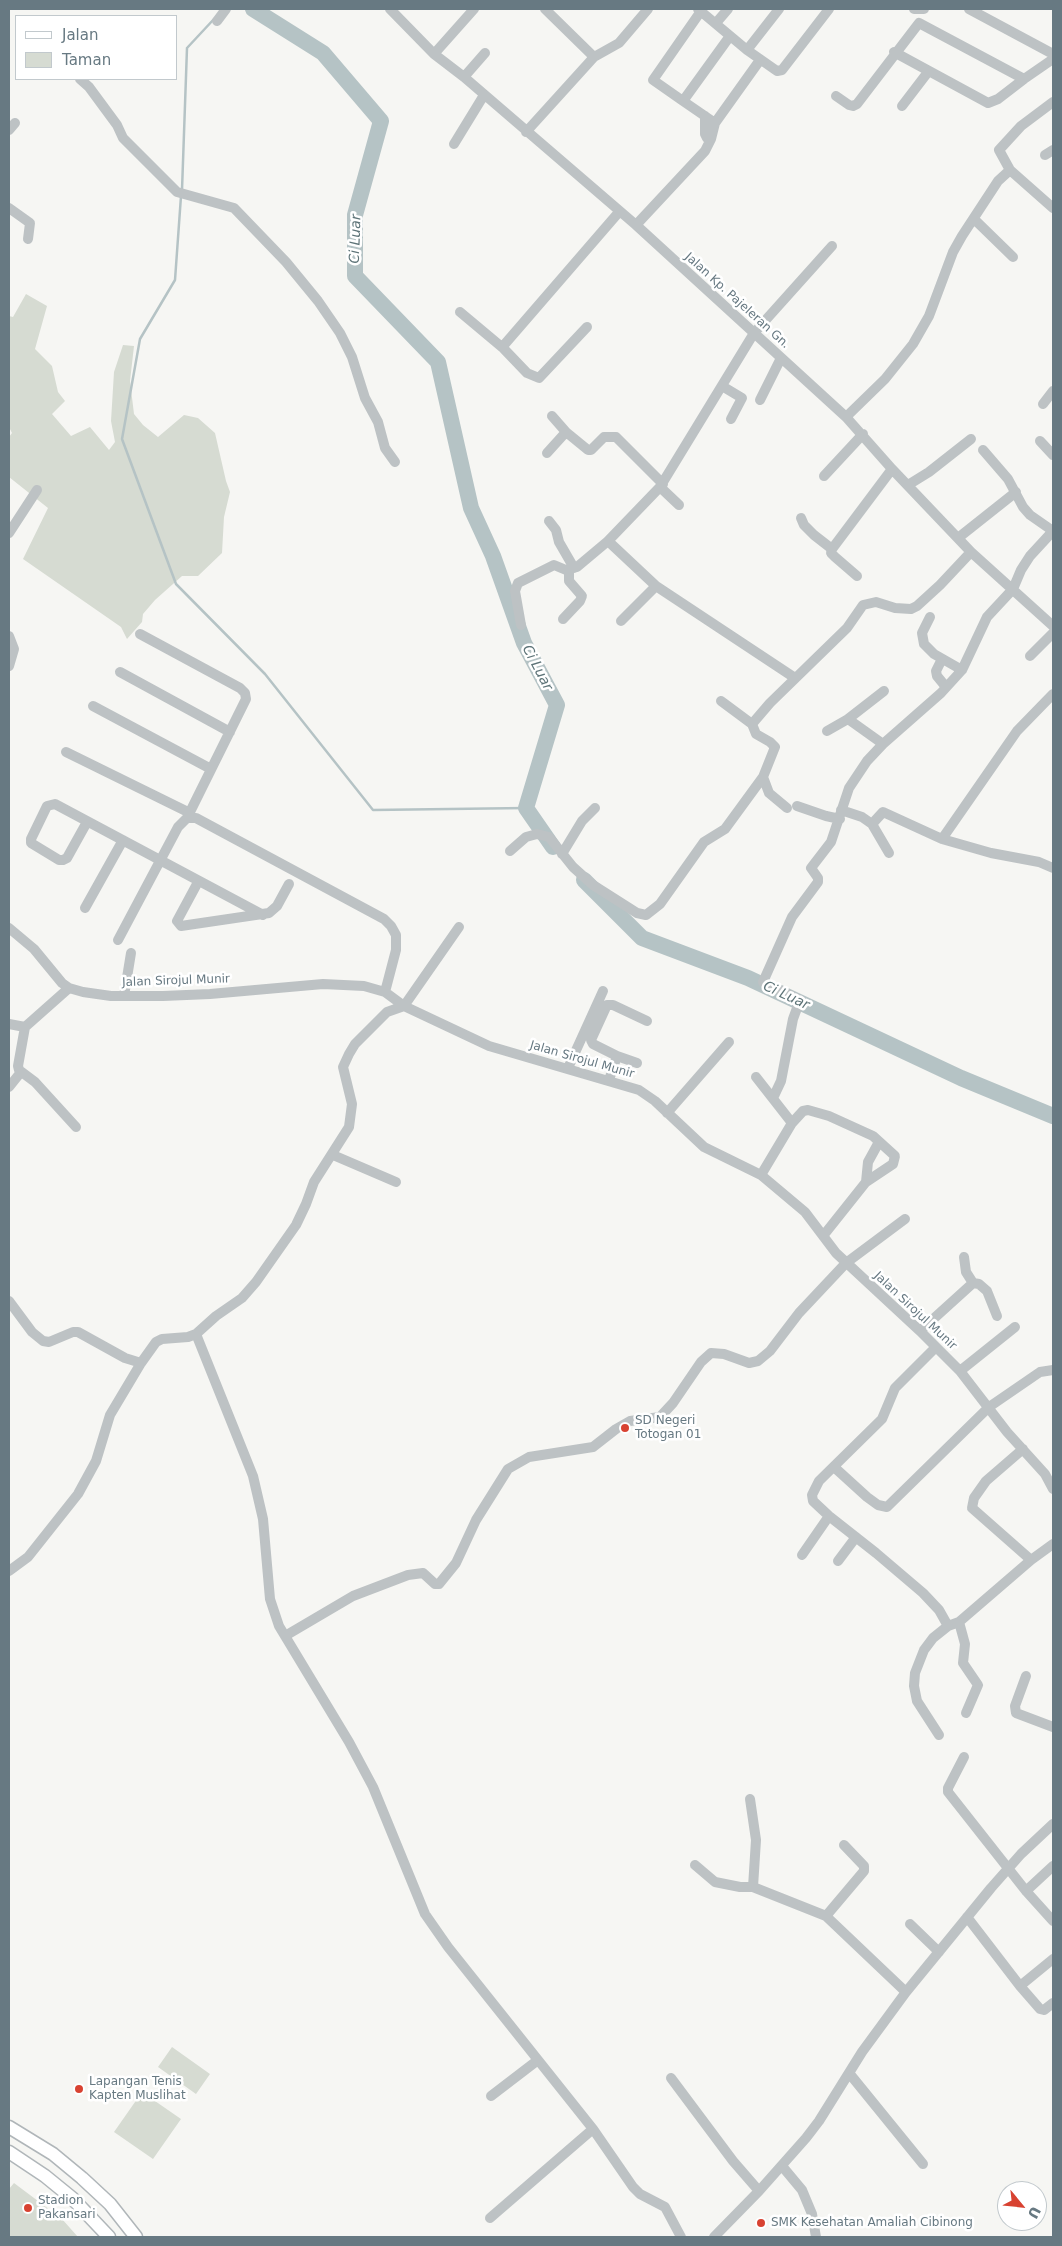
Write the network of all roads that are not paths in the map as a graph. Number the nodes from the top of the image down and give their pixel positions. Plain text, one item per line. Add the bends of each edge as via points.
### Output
1 (226, 9) edge
2 (391, 9) edge
3 (474, 9) edge
4 (545, 9) edge
5 (648, 9) edge
6 (728, 9) edge
7 (779, 9) edge
8 (829, 9) edge
9 (914, 9) edge
10 (924, 9) edge
11 (969, 9) edge
12 (700, 10) edge
13 (217, 22) dead end
14 (716, 23) junction
15 (730, 36) junction
16 (746, 50) junction
17 (894, 52) junction
18 (485, 53) dead end
19 (434, 54) junction
20 (1053, 54) edge
21 (594, 57) junction
22 (1053, 59) edge
23 (760, 60) junction
24 (928, 72) junction
25 (464, 78) junction
26 (1024, 79) junction
27 (81, 80) edge
28 (484, 95) junction
29 (836, 96) dead end
30 (683, 101) junction
31 (1053, 102) edge
32 (902, 106) dead end
33 (705, 116) junction
34 (715, 123) junction
35 (526, 132) junction
36 (711, 139) junction
37 (454, 144) dead end
38 (1010, 170) junction
39 (9, 208) edge
40 (1053, 208) edge
41 (619, 212) junction
42 (974, 220) junction
43 (636, 225) junction
44 (28, 239) dead end
45 (832, 246) dead end
46 (1013, 257) dead end
47 (460, 312) dead end
48 (587, 327) dead end
49 (754, 333) junction
50 (504, 348) junction
51 (781, 358) junction
52 (722, 386) junction
53 (1053, 391) edge
54 (760, 400) dead end
55 (1043, 404) dead end
56 (552, 416) dead end
57 (846, 417) junction
58 (731, 419) dead end
59 (566, 432) junction
60 (863, 434) junction
61 (971, 439) dead end
62 (1040, 442) dead end
63 (983, 450) dead end
64 (547, 454) dead end
65 (1053, 455) edge
66 (395, 462) dead end
67 (892, 469) junction
68 (824, 476) dead end
69 (662, 485) junction
70 (908, 485) junction
71 (37, 490) dead end
72 (1016, 492) junction
73 (679, 505) dead end
74 (801, 518) dead end
75 (549, 521) dead end
76 (1053, 531) edge
77 (9, 533) edge
78 (958, 538) junction
79 (608, 541) junction
80 (832, 548) junction
81 (971, 552) junction
82 (571, 569) junction
83 (858, 576) dead end
84 (656, 586) junction
85 (1013, 589) junction
86 (930, 617) dead end
87 (563, 619) dead end
88 (621, 621) dead end
89 (521, 625) dead end
90 (1053, 626) edge
91 (1053, 633) edge
92 (140, 634) dead end
93 (9, 636) edge
94 (1030, 656) dead end
95 (942, 659) junction
96 (9, 666) edge
97 (962, 670) junction
98 (120, 672) dead end
99 (795, 678) junction
100 (946, 687) junction
101 (884, 691) dead end
102 (1053, 694) edge
103 (721, 701) dead end
104 (93, 706) dead end
105 (848, 719) junction
106 (752, 724) junction
107 (827, 731) dead end
108 (230, 732) junction
109 (883, 744) junction
110 (66, 752) dead end
111 (211, 769) junction
112 (762, 777) junction
113 (595, 808) dead end
114 (841, 814) junction
115 (188, 815) junction
116 (86, 822) junction
117 (872, 824) junction
118 (942, 839) junction
119 (123, 840) junction
120 (510, 851) dead end
121 (889, 853) dead end
122 (562, 854) junction
123 (159, 861) junction
124 (1053, 868) edge
125 (198, 882) junction
126 (289, 884) dead end
127 (238, 902) junction
128 (85, 908) dead end
129 (263, 915) junction
130 (230, 919) junction
131 (458, 927) dead end
132 (9, 928) edge
133 (118, 940) dead end
134 (131, 953) dead end
135 (70, 988) junction
136 (603, 991) dead end
137 (385, 992) junction
138 (124, 996) junction
139 (404, 1006) junction
140 (647, 1021) dead end
141 (9, 1024) edge
142 (25, 1027) junction
143 (729, 1042) dead end
144 (617, 1056) junction
145 (637, 1064) dead end
146 (568, 1068) junction
147 (21, 1072) junction
148 (756, 1077) dead end
149 (609, 1080) junction
150 (9, 1088) edge
151 (773, 1098) junction
152 (668, 1113) junction
153 (792, 1122) junction
154 (76, 1127) dead end
155 (879, 1142) junction
156 (333, 1154) junction
157 (761, 1175) junction
158 (396, 1182) dead end
159 (866, 1182) junction
160 (905, 1219) dead end
161 (823, 1236) junction
162 (964, 1257) dead end
163 (846, 1263) junction
164 (973, 1283) junction
165 (9, 1301) edge
166 (997, 1316) dead end
167 (1014, 1327) dead end
168 (920, 1331) junction
169 (196, 1334) junction
170 (936, 1347) junction
171 (140, 1363) junction
172 (1053, 1370) edge
173 (960, 1371) junction
174 (989, 1407) junction
175 (1023, 1449) junction
176 (834, 1468) junction
177 (1053, 1489) edge
178 (830, 1516) junction
179 (856, 1537) junction
180 (1053, 1544) edge
181 (802, 1554) dead end
182 (1031, 1560) junction
183 (838, 1561) dead end
184 (9, 1571) edge
185 (959, 1622) junction
186 (948, 1626) junction
187 (285, 1636) junction
188 (1026, 1676) dead end
189 (966, 1713) dead end
190 (1053, 1728) edge
191 (939, 1735) dead end
192 (964, 1757) dead end
193 (750, 1799) dead end
194 (1053, 1824) edge
195 (844, 1845) dead end
196 (695, 1865) dead end
197 (1053, 1866) edge
198 (1009, 1868) junction
199 (753, 1887) junction
200 (1026, 1891) junction
201 (826, 1916) junction
202 (967, 1917) junction
203 (1053, 1920) edge
204 (910, 1924) dead end
205 (939, 1952) junction
206 (1053, 1959) edge
207 (1020, 1986) junction
208 (906, 1992) junction
209 (1053, 2003) edge
210 (538, 2060) junction
211 (850, 2073) junction
212 (671, 2078) dead end
213 (491, 2096) dead end
214 (9, 2128) edge
215 (592, 2129) junction
216 (9, 2152) edge
217 (922, 2164) dead end
218 (782, 2166) junction
219 (759, 2191) junction
220 (490, 2218) dead end
221 (109, 2237) edge
222 (136, 2237) edge
223 (681, 2237) edge
224 (714, 2237) edge
225 (816, 2237) edge

1 - 13 street
2 - 19 street, Jalan Kp. Pajeleran Gn.
3 - 19 street
4 - 21 street
5 - 21 street via 619,43
6 - 14 street
7 - 16 street
8 - 23 street via 782,70 771,68
9 - 10 street
11 - 20 street
12 - 14 street
12 - 30 street via 653,80
14 - 15 street
15 - 16 street
15 - 30 street
16 - 23 street
17 - 24 street
17 - 26 street via 919,23
17 - 29 street via 857,104 849,105
18 - 25 street
19 - 25 street, Jalan Kp. Pajeleran Gn.
21 - 35 street
22 - 26 street
23 - 34 street
24 - 26 street via 988,103
24 - 32 street
25 - 28 street, Jalan Kp. Pajeleran Gn.
27 - 66 street via 118,125 123,138 177,192 234,208 286,262 340,333 352,357 365,398 378,422 385,448
28 - 35 street, Jalan Kp. Pajeleran Gn.
28 - 37 street
30 - 33 street
31 - 38 street via 1000,147
33 - 34 street
33 - 36 street via 705,134
34 - 36 street
35 - 41 street, Jalan Kp. Pajeleran Gn.
36 - 43 street via 705,151
38 - 40 street
38 - 42 street via 998,181
39 - 44 street via 30,223
41 - 43 street, Jalan Kp. Pajeleran Gn.
41 - 50 street
42 - 46 street
42 - 57 street via 953,252 929,316 913,344 885,379
43 - 49 street, Jalan Kp. Pajeleran Gn.
45 - 49 street
47 - 50 street
48 - 50 street via 539,378 527,373
49 - 51 street, Jalan Kp. Pajeleran Gn.
49 - 52 street
51 - 54 street
51 - 57 street, Jalan Kp. Pajeleran Gn.
52 - 58 street via 742,398
52 - 69 street
53 - 55 street
56 - 59 street
57 - 60 street, Jalan Kp. Pajeleran Gn.
59 - 64 street
59 - 69 street via 590,450 604,437 616,437
60 - 67 street, Jalan Kp. Pajeleran Gn.
60 - 68 street
61 - 70 street
62 - 65 street
63 - 72 street
67 - 70 street, Jalan Kp. Pajeleran Gn.
67 - 80 street
69 - 73 street
69 - 79 street
70 - 78 street, Jalan Kp. Pajeleran Gn.
71 - 77 street
72 - 76 street via 1030,515
72 - 78 street
74 - 80 street via 804,526
75 - 82 street via 556,530
76 - 85 street via 1030,556
78 - 81 street, Jalan Kp. Pajeleran Gn.
79 - 82 street
79 - 84 street
80 - 83 street via 831,553
81 - 85 street, Jalan Kp. Pajeleran Gn.
81 - 99 street via 936,590 911,609 876,602 862,605 847,628
82 - 87 street via 569,581 582,596
82 - 89 street via 554,565 518,583 515,591
84 - 88 street
84 - 99 street
85 - 90 street, Jalan Kp. Pajeleran Gn.
85 - 97 street via 987,617
86 - 95 street via 922,639 926,648
91 - 94 street
92 - 108 street via 245,693 246,699
93 - 96 street via 14,648
95 - 97 street
95 - 100 street via 936,671
97 - 100 street
98 - 108 street
99 - 106 street
100 - 109 street
101 - 105 street
102 - 118 street via 1017,731
103 - 106 street
104 - 111 street
105 - 107 street
105 - 109 street
106 - 112 street via 756,734 775,747
108 - 111 street
109 - 114 street via 858,775
110 - 115 street
111 - 115 street
112 - 114 street via 769,794 792,807
112 - 122 street via 725,829 704,842 660,904 646,915 637,913 593,885
113 - 122 street via 582,821
114 - 117 street via 862,816
114 - 151 street via 830,845 811,868 819,878 818,882 792,917 763,982 800,1000 781,1081
115 - 123 street
115 - 137 street via 384,919 396,935 396,950
116 - 116 street via 63,860 32,843 31,839 51,804
116 - 119 street
117 - 118 street via 883,812
117 - 121 street
118 - 124 street
119 - 123 street
119 - 128 street
120 - 122 street via 526,837 544,836 555,843
123 - 125 street
123 - 133 street
125 - 127 street
125 - 130 street via 178,924
126 - 129 street via 273,910
127 - 129 street
127 - 130 street
129 - 130 street
131 - 139 street
132 - 135 street, Jalan Sirojul Munir via 34,949
134 - 138 street
135 - 138 street, Jalan Sirojul Munir via 97,995
135 - 142 street
136 - 146 street
137 - 138 street, Jalan Sirojul Munir via 364,986 323,984 210,994
137 - 139 street, Jalan Sirojul Munir
139 - 146 street, Jalan Sirojul Munir via 489,1046
139 - 156 street via 387,1012 355,1044 346,1060 343,1073 352,1104 351,1122
140 - 144 street via 607,1005 591,1040
141 - 142 street
142 - 147 street via 18,1059
143 - 152 street
144 - 145 street
144 - 149 street
146 - 149 street, Jalan Sirojul Munir
147 - 150 street
147 - 154 street via 35,1082
148 - 151 street
149 - 152 street, Jalan Sirojul Munir via 640,1090
151 - 153 street
152 - 157 street, Jalan Sirojul Munir via 704,1147
153 - 155 street via 803,1111 813,1110 848,1124
153 - 157 street
155 - 159 street via 868,1162
155 - 159 street via 895,1161
156 - 158 street
156 - 169 street via 314,1182 296,1225 248,1293
157 - 161 street, Jalan Sirojul Munir via 805,1212
159 - 161 street
160 - 163 street
161 - 163 street, Jalan Sirojul Munir
162 - 164 street via 966,1272
163 - 168 street, Jalan Sirojul Munir
163 - 187 street via 758,1361 749,1363 711,1353 700,1362 674,1403 660,1417 630,1421 593,1447 529,1457 508,1469 476,1520 456,1563 439,1584 423,1573 408,1576 352,1596
164 - 166 street via 980,1284 987,1291
164 - 168 street
165 - 171 street via 42,1341 49,1342 78,1332
167 - 173 street
168 - 170 street, Jalan Sirojul Munir
169 - 171 street via 156,1342
169 - 187 street via 253,1476 263,1519 270,1599
170 - 173 street, Jalan Sirojul Munir
170 - 176 street via 895,1388 882,1419
171 - 184 street via 110,1415 96,1461 78,1494 28,1557
172 - 174 street via 1040,1372
173 - 174 street, Jalan Sirojul Munir
174 - 175 street, Jalan Sirojul Munir
174 - 176 street via 887,1507 867,1497
175 - 177 street, Jalan Sirojul Munir
175 - 182 street via 986,1481 974,1498 972,1508
176 - 178 street via 819,1481 812,1494 813,1501
178 - 179 street
178 - 181 street
179 - 183 street
179 - 186 street via 922,1593 939,1610
180 - 182 street
182 - 185 street
185 - 186 street
185 - 189 street via 965,1644 964,1666 978,1685
186 - 191 street via 924,1650 915,1673 917,1701
187 - 210 street via 373,1787 425,1914
188 - 190 street via 1015,1706 1016,1712
192 - 198 street via 948,1791
193 - 199 street via 756,1840
194 - 198 street
195 - 201 street via 864,1866 864,1871
196 - 199 street via 715,1882
197 - 200 street
198 - 200 street
198 - 202 street
199 - 201 street
200 - 203 street
201 - 208 street
202 - 205 street
202 - 207 street
204 - 205 street
205 - 208 street
206 - 207 street
207 - 209 street via 1041,2009
208 - 211 street
210 - 213 street
210 - 215 street
211 - 217 street
211 - 218 street via 819,2121
212 - 219 street
214 - 222 main road via 53,2154 82,2178 110,2204
215 - 220 street
215 - 223 street via 633,2187 665,2207
216 - 221 main road via 72,2198
218 - 219 street
218 - 225 street via 802,2190 812,2214
219 - 224 street

